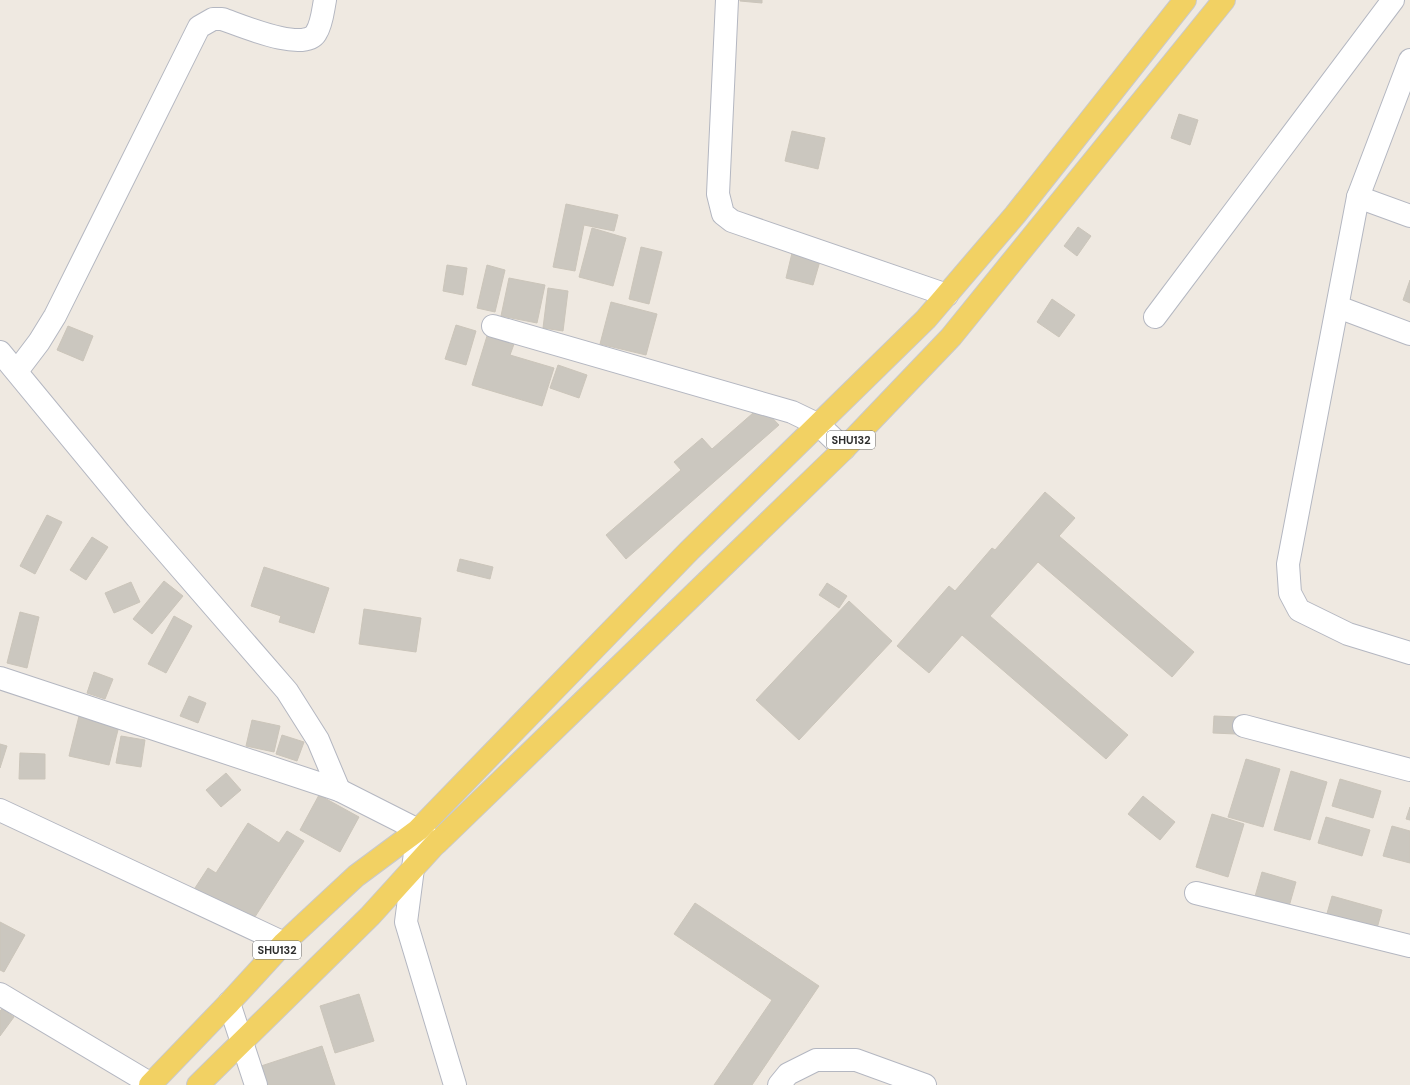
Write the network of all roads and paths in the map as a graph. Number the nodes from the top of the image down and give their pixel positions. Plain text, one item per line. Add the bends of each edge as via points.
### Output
1 (325, 0) edge
2 (728, 0) edge
3 (1185, 0) edge
4 (1393, 0) edge
5 (1219, 2) edge
6 (1410, 60) edge
7 (1358, 197) junction
8 (1410, 216) edge
9 (947, 295) junction
10 (1338, 307) junction
11 (1155, 317) dead end
12 (494, 326) dead end
13 (1410, 334) edge
14 (0, 352) edge
15 (17, 371) junction
16 (819, 425) junction
17 (844, 448) junction
18 (1410, 653) edge
19 (0, 678) edge
20 (1244, 726) dead end
21 (1410, 770) edge
22 (339, 790) junction
23 (0, 810) edge
24 (418, 830) junction
25 (438, 841) junction
26 (413, 869) junction
27 (1196, 893) dead end
28 (284, 943) junction
29 (1410, 946) edge
30 (0, 994) edge
31 (229, 1003) junction
32 (242, 1042) junction
33 (150, 1084) edge
34 (198, 1085) edge
35 (256, 1085) edge
36 (455, 1085) edge
37 (779, 1085) edge
38 (925, 1085) edge

1 - 15 street via 316,34 309,39 289,40 222,19 213,19 199,27 55,316
2 - 9 street via 718,194 723,214 732,221
3 - 9 main road, SHU132 via 1015,215
4 - 11 street
5 - 17 main road, SHU132 via 951,337
6 - 7 street
7 - 8 street
7 - 10 street
9 - 16 main road, SHU132
10 - 13 street
10 - 18 street via 1288,564 1290,593 1299,610 1348,634
12 - 16 street via 792,412
14 - 15 street
15 - 22 street via 137,518 287,691 318,740
16 - 17 street
16 - 24 main road, SHU132 via 689,551
17 - 25 main road, SHU132
19 - 22 street
20 - 21 street
22 - 24 street
23 - 28 street
24 - 25 street
24 - 26 street
24 - 28 main road, SHU132 via 356,876
25 - 26 main road
26 - 32 main road via 370,916
26 - 36 street via 406,922
27 - 29 street
28 - 31 main road, SHU132
30 - 33 street
31 - 32 street
31 - 33 main road, SHU132
32 - 34 main road
32 - 35 street
37 - 38 street via 788,1074 816,1060 856,1060

